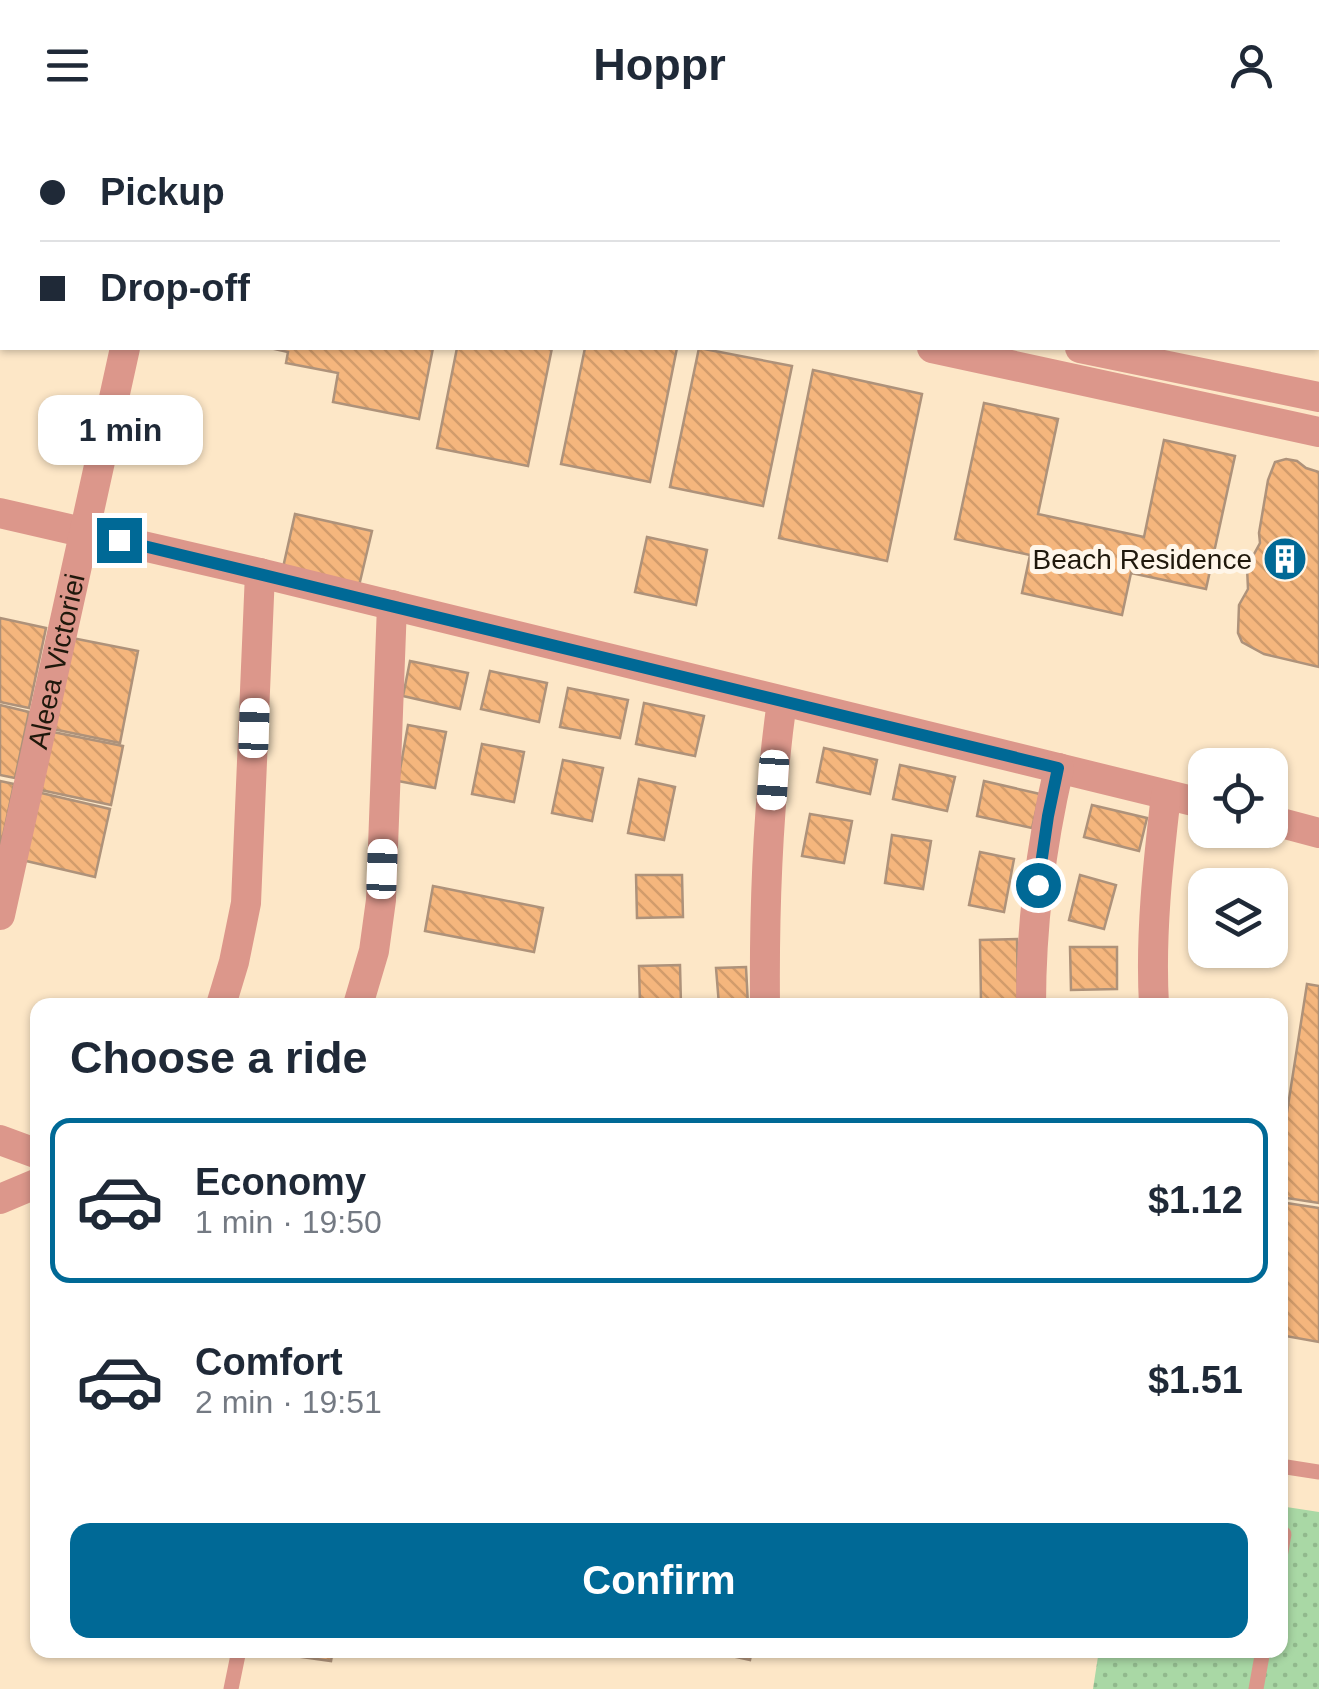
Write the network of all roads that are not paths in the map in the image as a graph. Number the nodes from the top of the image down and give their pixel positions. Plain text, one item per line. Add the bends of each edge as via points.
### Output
1 (125, 350) edge
2 (941, 350) edge
3 (1090, 350) edge
4 (1319, 397) edge
5 (1319, 432) edge
6 (0, 513) edge
7 (84, 532) junction
8 (260, 573) junction
9 (392, 605) junction
10 (782, 701) junction
11 (1058, 768) junction
12 (1166, 795) junction
13 (1188, 800) edge
14 (1288, 825) edge
15 (1319, 833) edge
16 (0, 914) edge
17 (223, 998) edge
18 (360, 998) edge
19 (765, 998) edge
20 (1032, 998) edge
21 (1154, 998) edge
22 (0, 1140) edge
23 (30, 1151) edge
24 (30, 1186) edge
25 (0, 1199) edge
26 (1288, 1467) edge
27 (1319, 1472) edge
28 (238, 1658) edge
29 (1262, 1658) edge
30 (232, 1689) edge
31 (1256, 1689) edge

1 - 7 street, Aleea Victoriei
2 - 5 street
3 - 4 street
6 - 7 street
7 - 8 street
7 - 16 street, Aleea Victoriei
8 - 9 street
8 - 17 street via 246,903
9 - 10 street
9 - 18 street via 381,900
10 - 11 street
10 - 19 street via 766,871
11 - 12 street
11 - 20 street via 1038,885
12 - 13 street
12 - 21 street
14 - 15 street
22 - 23 street
24 - 25 street
26 - 27 lane
28 - 30 lane
29 - 31 lane

